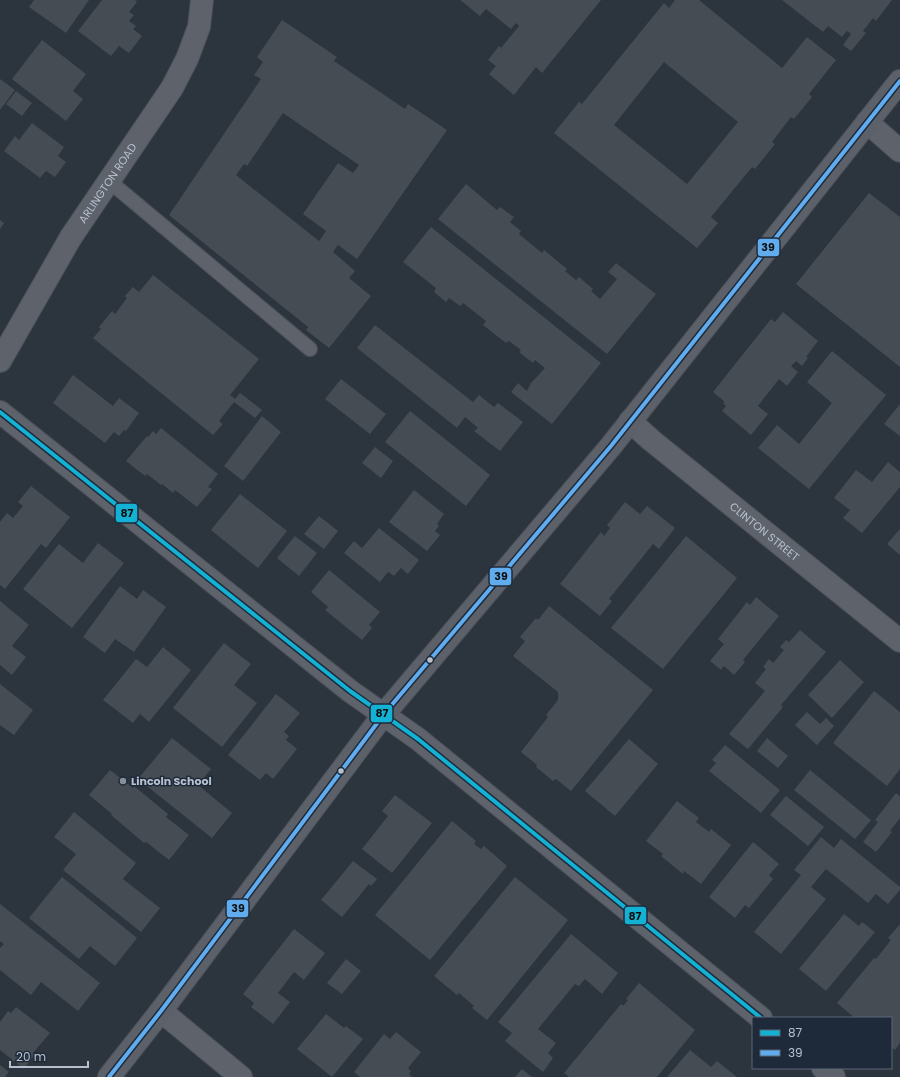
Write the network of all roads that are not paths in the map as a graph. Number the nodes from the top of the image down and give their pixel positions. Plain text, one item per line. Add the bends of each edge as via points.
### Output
1 (202, 0) edge
2 (900, 81) edge
3 (867, 122) junction
4 (900, 151) edge
5 (109, 182) junction
6 (3, 348) edge
7 (310, 349) dead end
8 (0, 412) edge
9 (630, 421) junction
10 (900, 641) edge
11 (384, 714) junction
12 (161, 1011) junction
13 (760, 1017) edge
14 (824, 1069) edge
15 (108, 1077) edge
16 (242, 1077) edge
17 (834, 1077) edge

1 - 5 street, ARLINGTON ROAD via 198,27 187,59 172,88
2 - 3 main road
3 - 4 street
3 - 9 main road
5 - 6 street, ARLINGTON ROAD via 71,237
5 - 7 lane
8 - 11 street via 350,692
9 - 10 street, CLINTON STREET
9 - 11 main road
11 - 12 main road
11 - 13 street
12 - 15 main road
12 - 16 street
14 - 17 street

